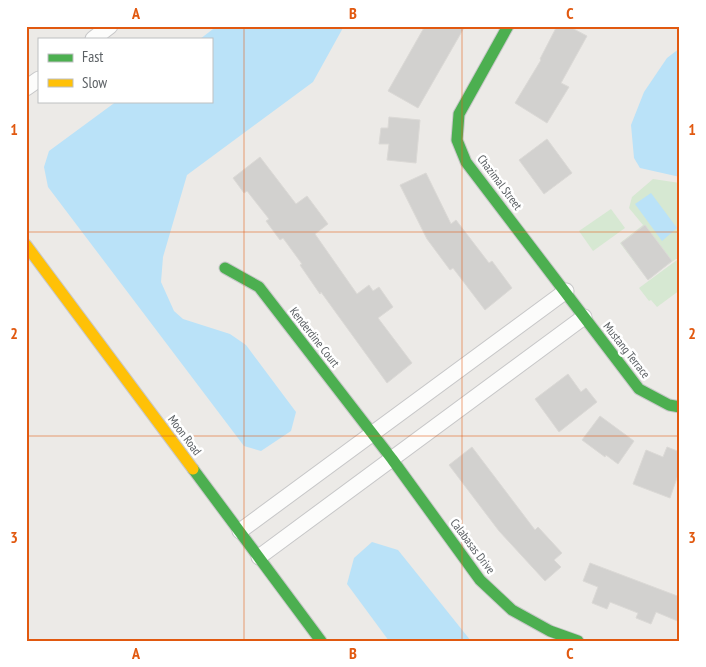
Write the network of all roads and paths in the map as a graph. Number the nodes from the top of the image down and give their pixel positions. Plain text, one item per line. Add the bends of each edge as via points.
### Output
1 (110, 26) edge
2 (508, 26) edge
3 (94, 38) edge
4 (38, 80) edge
5 (26, 88) edge
6 (26, 245) edge
7 (225, 268) dead end
8 (566, 291) junction
9 (584, 317) junction
10 (680, 407) edge
11 (372, 434) junction
12 (392, 459) junction
13 (240, 532) junction
14 (259, 557) junction
15 (321, 641) edge
16 (578, 641) edge

1 - 3 street
2 - 8 street, Chazimal Street via 459,114 457,140 466,162
4 - 5 street
6 - 13 street, Moon Road
7 - 11 street, Kenderdine Court via 259,287
8 - 9 street, Mustang Terrace
8 - 11 street
9 - 10 street, Mustang Terrace via 639,389 669,405
9 - 12 street
11 - 12 street, Kenderdine Court
11 - 13 street
12 - 14 street
12 - 16 street, Calabasas Drive via 480,580 512,610
13 - 14 street, Moon Road
14 - 15 street, Moon Road

